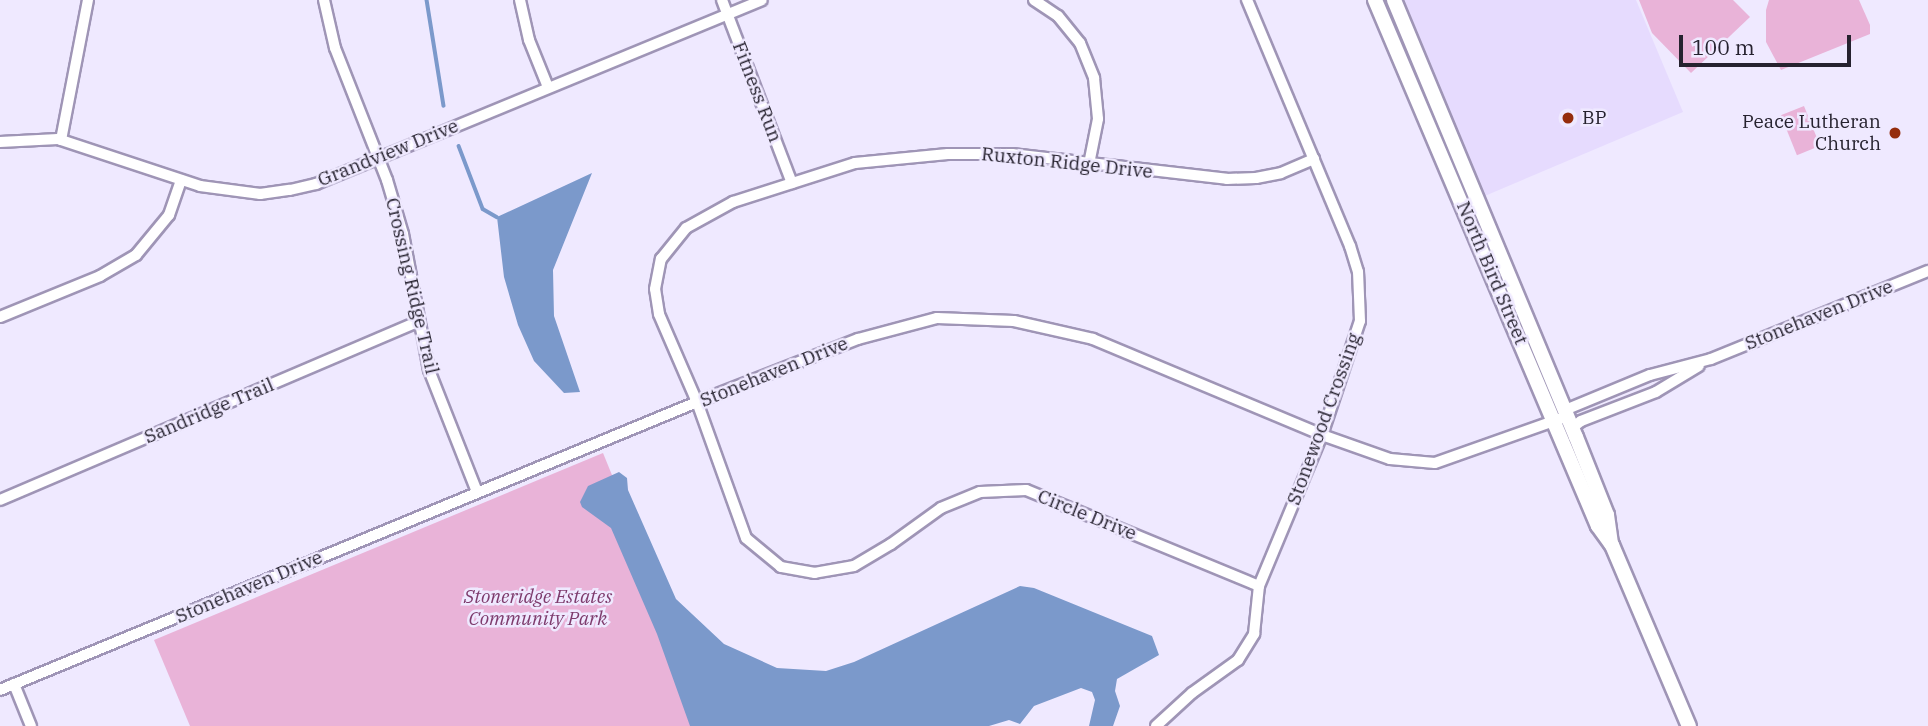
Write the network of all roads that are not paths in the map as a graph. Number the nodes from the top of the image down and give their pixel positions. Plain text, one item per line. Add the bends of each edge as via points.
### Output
1 (88, 0) edge
2 (324, 0) edge
3 (520, 0) edge
4 (722, 0) edge
5 (762, 0) edge
6 (1034, 0) edge
7 (1247, 0) edge
8 (1375, 0) edge
9 (1394, 0) edge
10 (727, 13) junction
11 (548, 88) junction
12 (61, 140) junction
13 (0, 142) edge
14 (378, 157) junction
15 (1314, 159) junction
16 (1089, 164) junction
17 (181, 180) junction
18 (792, 183) junction
19 (1928, 271) edge
20 (0, 317) edge
21 (418, 322) junction
22 (1711, 359) junction
23 (697, 402) junction
24 (1565, 419) junction
25 (1322, 435) junction
26 (477, 492) junction
27 (0, 500) edge
28 (1259, 586) junction
29 (14, 684) junction
30 (0, 690) edge
31 (31, 726) edge
32 (1156, 726) edge
33 (1689, 726) edge

1 - 12 street
2 - 14 street, Crossing Ridge Trail via 335,48
3 - 11 street via 529,40
4 - 10 street, Fitness Run
5 - 10 street, Grandview Drive
6 - 16 street via 1058,16 1080,43 1094,78 1098,120
7 - 15 street, Stonewood Crossing
8 - 24 street, North Bird Street
9 - 24 street, North Bird Street
10 - 11 street, Grandview Drive
10 - 18 street, Fitness Run
11 - 14 street, Grandview Drive
12 - 13 street, Grandview Drive
12 - 17 street, Grandview Drive
14 - 17 street, Grandview Drive via 316,184 280,191 234,192
14 - 21 street, Crossing Ridge Trail via 403,234
15 - 16 street, Ruxton Ridge Drive via 1256,178
15 - 25 street, Stonewood Crossing via 1358,272 1360,321
16 - 18 street, Ruxton Ridge Drive via 1012,154 948,154 855,163
17 - 20 street via 169,215 136,255 100,276
18 - 23 street, Ruxton Ridge Drive via 733,202 686,228 661,259 655,289 659,314
19 - 22 street, Stonehaven Drive
21 - 26 street, Crossing Ridge Trail via 429,370
21 - 27 street, Sandridge Trail
22 - 24 street, Stonehaven Drive via 1650,375
22 - 24 street, Stonehaven Drive via 1656,392 1581,421
23 - 25 street, Stonehaven Drive via 858,339 937,318 1014,321 1093,339
23 - 26 street, Stonehaven Drive
23 - 28 street, Circle Drive via 746,538 780,567 816,573 854,566 941,508 980,492 1026,490
24 - 25 street, Stonehaven Drive via 1435,463 1390,459
24 - 33 street, North Bird Street via 1598,526 1612,545
25 - 28 street, Stonewood Crossing
26 - 29 street, Stonehaven Drive
28 - 32 street, Stonewood Crossing via 1254,634 1238,660
29 - 30 street, Stonehaven Drive
29 - 31 street

